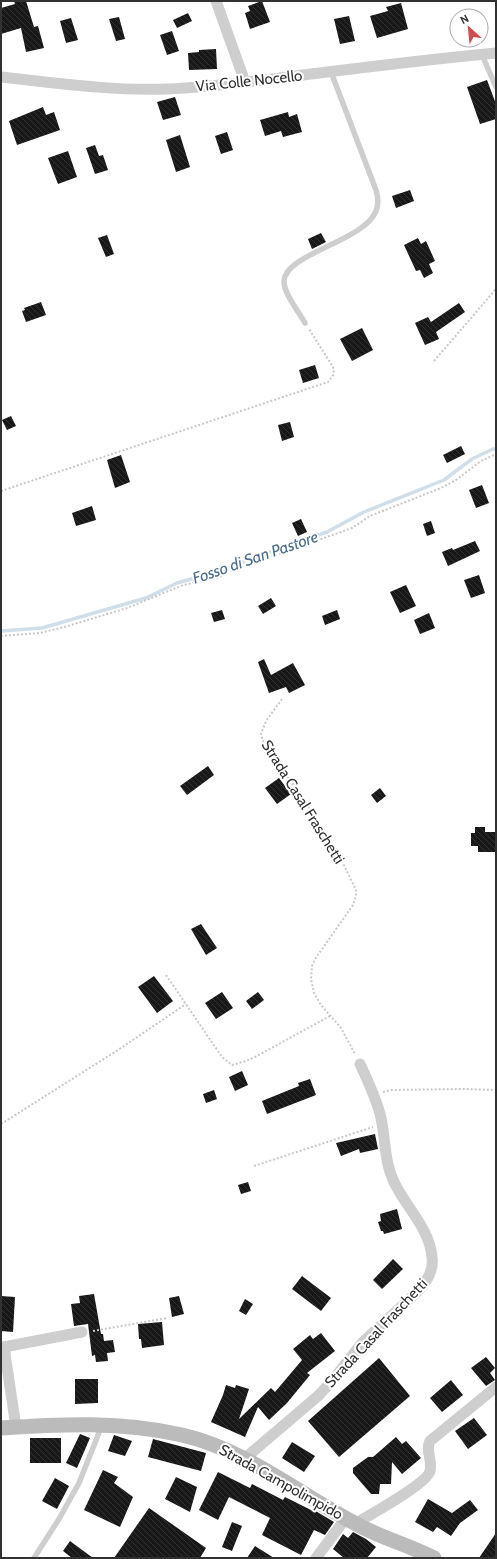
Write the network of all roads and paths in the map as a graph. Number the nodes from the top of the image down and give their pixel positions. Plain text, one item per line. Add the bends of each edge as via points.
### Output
1 (216, 1) edge
2 (496, 53) edge
3 (482, 55) junction
4 (331, 72) junction
5 (1, 78) edge
6 (245, 82) junction
7 (496, 87) edge
8 (496, 289) edge
9 (305, 323) joint
10 (434, 361) dead end
11 (496, 454) edge
12 (1, 491) edge
13 (1, 636) edge
14 (282, 699) dead end
15 (166, 975) dead end
16 (186, 1004) junction
17 (330, 1016) junction
18 (360, 1064) joint
19 (496, 1090) edge
20 (374, 1097) junction
21 (382, 1123) junction
22 (1, 1124) edge
23 (254, 1166) dead end
24 (167, 1318) dead end
25 (82, 1332) joint
26 (2, 1348) edge
27 (496, 1387) edge
28 (103, 1425) junction
29 (8, 1427) edge
30 (244, 1459) junction
31 (351, 1521) junction
32 (34, 1558) edge
33 (316, 1558) edge
34 (434, 1558) edge

1 - 6 street
2 - 3 street, Via Colle Nocello
3 - 4 street, Via Colle Nocello
3 - 7 lane
4 - 6 street, Via Colle Nocello
4 - 9 lane via 376,190 378,204 375,213 356,232 297,263 286,273 285,286
5 - 6 street, Via Colle Nocello via 143,89
8 - 10 path
9 - 12 path via 333,367 334,374 328,382
11 - 13 path via 441,488 370,516 352,528 279,554 245,563 218,578 183,586 127,608 61,628 40,633
14 - 17 path, Strada Casal Fraschetti via 266,721 261,734 264,744 317,819 356,890 351,909 312,966 314,993
15 - 16 path
16 - 17 path via 222,1057 232,1065 251,1059
16 - 22 path
17 - 18 path, Strada Casal Fraschetti via 341,1028
18 - 20 street, Strada Casal Fraschetti
19 - 20 path via 391,1090
20 - 21 street, Strada Casal Fraschetti
21 - 23 path
21 - 30 street, Strada Casal Fraschetti via 389,1170 428,1240 432,1256 431,1272 417,1292 364,1342 318,1396
24 - 25 path
25 - 26 street
26 - 29 street
27 - 31 street via 430,1441 428,1448 431,1468 427,1476 409,1490
28 - 29 street, Strada Campolimpido
28 - 30 street, Strada Campolimpido via 182,1435 216,1446
28 - 32 lane via 79,1483
30 - 31 street, Strada Campolimpido
31 - 33 street
31 - 34 street, Strada Campolimpido

